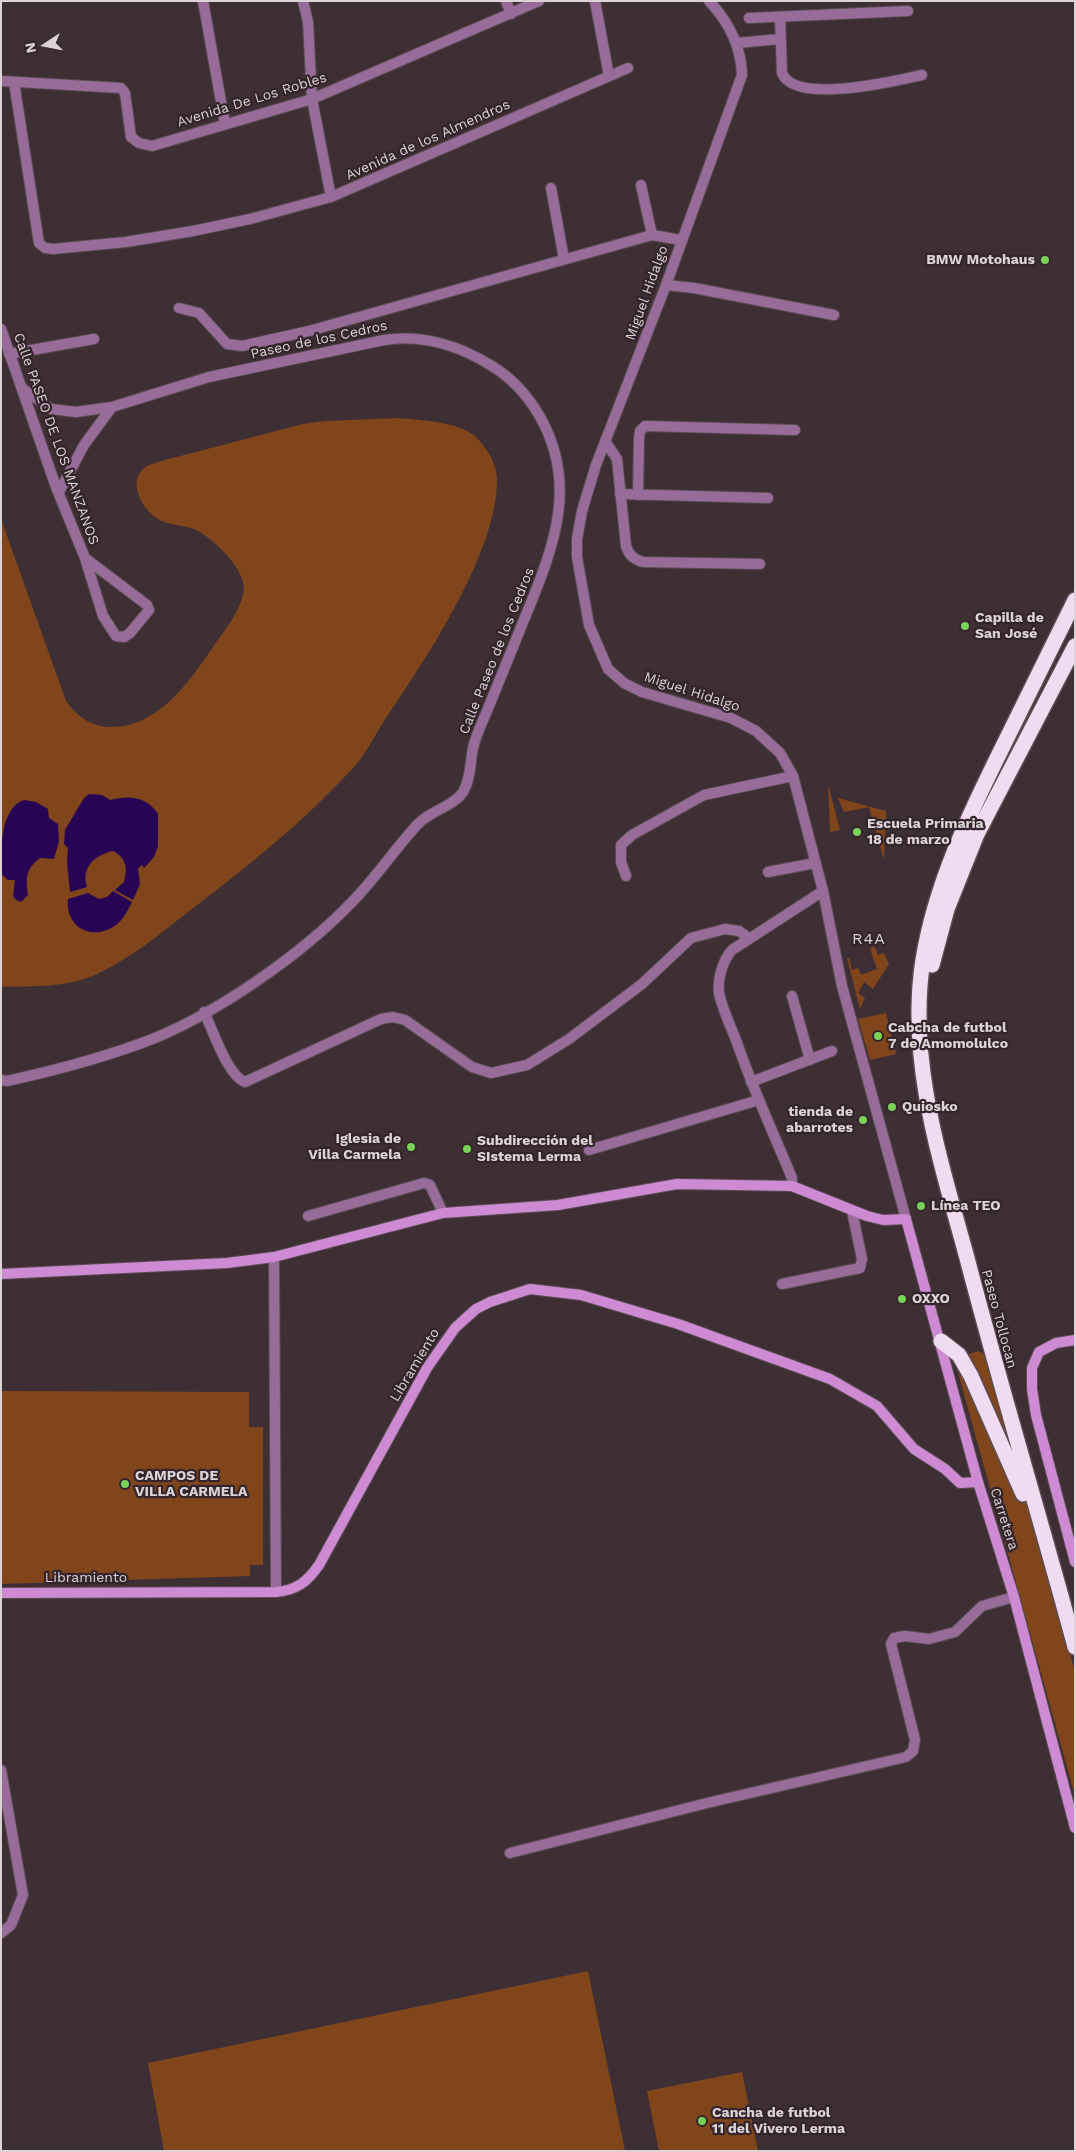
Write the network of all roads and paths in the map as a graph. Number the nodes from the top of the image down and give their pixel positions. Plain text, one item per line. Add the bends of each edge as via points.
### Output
1 (203, 1) edge
2 (304, 1) edge
3 (506, 1) edge
4 (539, 1) edge
5 (595, 1) edge
6 (709, 1) edge
7 (908, 11) dead end
8 (511, 14) junction
9 (780, 17) junction
10 (749, 18) dead end
11 (780, 39) junction
12 (736, 42) junction
13 (628, 68) dead end
14 (922, 75) dead end
15 (609, 76) junction
16 (1, 81) edge
17 (14, 82) junction
18 (312, 99) junction
19 (225, 124) junction
20 (640, 185) dead end
21 (551, 188) dead end
22 (331, 197) junction
23 (652, 235) junction
24 (681, 240) junction
25 (564, 259) junction
26 (666, 285) junction
27 (179, 308) dead end
28 (834, 315) dead end
29 (1, 330) edge
30 (94, 339) dead end
31 (9, 354) junction
32 (22, 388) junction
33 (112, 407) junction
34 (795, 430) dead end
35 (605, 441) junction
36 (59, 492) junction
37 (620, 494) junction
38 (638, 495) junction
39 (768, 498) dead end
40 (85, 558) junction
41 (548, 560) joint
42 (760, 564) dead end
43 (1075, 600) edge
44 (1075, 646) edge
45 (793, 776) junction
46 (815, 863) junction
47 (768, 872) dead end
48 (626, 876) dead end
49 (822, 891) junction
50 (749, 938) junction
51 (920, 994) junction
52 (792, 996) dead end
53 (204, 1012) junction
54 (832, 1050) dead end
55 (810, 1060) junction
56 (3, 1082) edge
57 (751, 1082) junction
58 (758, 1100) junction
59 (589, 1150) dead end
60 (792, 1186) junction
61 (852, 1211) junction
62 (443, 1213) junction
63 (308, 1216) dead end
64 (906, 1219) junction
65 (274, 1257) junction
66 (1, 1274) edge
67 (782, 1284) dead end
68 (1075, 1340) edge
69 (941, 1341) junction
70 (978, 1482) junction
71 (1050, 1555) junction
72 (1075, 1562) edge
73 (1, 1592) edge
74 (276, 1592) junction
75 (1014, 1597) junction
76 (1075, 1647) edge
77 (1, 1770) edge
78 (1075, 1828) edge
79 (510, 1853) dead end
80 (1, 1933) edge

1 - 19 street
2 - 18 street, Avenida de los Almendros
3 - 8 street
4 - 8 street, Avenida De Los Robles
5 - 15 street
6 - 12 street, Miguel Hidalgo
7 - 9 street
8 - 18 street, Avenida De Los Robles
9 - 10 street
9 - 11 street
11 - 12 street
11 - 14 street via 782,72 785,79 797,87 865,87
12 - 24 street, Miguel Hidalgo via 742,75
13 - 15 street, Avenida de los Almendros
15 - 22 street, Avenida de los Almendros
16 - 17 street, Avenida De Los Robles
17 - 19 street, Avenida De Los Robles via 121,88 131,137 144,145 152,146
17 - 22 street via 40,243 45,248 126,242 250,220
18 - 19 street, Avenida De Los Robles
18 - 22 street, Avenida de los Almendros
20 - 23 street
21 - 25 street
23 - 24 street
23 - 25 street
24 - 26 street, Miguel Hidalgo
25 - 27 street via 309,331 242,346 227,344 199,313
26 - 28 street
26 - 35 street, Miguel Hidalgo
29 - 31 street, Calle PASEO DE LOS MANZANOS
30 - 31 street
31 - 32 street, Calle PASEO DE LOS MANZANOS
32 - 33 street, Paseo de los Cedros via 44,406 59,411
32 - 36 street, Calle PASEO DE LOS MANZANOS
33 - 36 street via 84,445
33 - 41 street, Paseo de los Cedros via 209,377 384,340 420,339 454,347 483,360 514,382 535,409 550,438 559,468 560,506
34 - 38 street via 645,426 638,438
35 - 37 street via 617,459
35 - 45 street, Miguel Hidalgo via 582,511 577,557 589,625 608,669 624,683 642,692 731,718 756,731 776,748
36 - 40 street, Calle PASEO DE LOS MANZANOS
37 - 38 street
37 - 42 street via 626,546 634,559 643,562
38 - 39 street
40 - 40 street, Calle PASEO DE LOS MANZANOS via 103,616 116,636 124,638 142,619 148,610 147,605
41 - 53 street, Calle Paseo de los Cedros via 476,738 468,779 461,794 418,824 351,903 305,945 250,985
43 - 51 highway via 954,849 931,923
44 - 51 highway via 977,834 955,886
45 - 46 street, Miguel Hidalgo
45 - 48 street via 704,795 632,835 621,845 621,862
46 - 47 street
46 - 49 street, Miguel Hidalgo
49 - 50 street
49 - 64 street, Miguel Hidalgo via 842,986
50 - 53 street via 725,929 691,938 642,984 568,1039 527,1065 500,1072 483,1072 472,1067 413,1024 393,1017 381,1019 245,1082 237,1079 227,1063
50 - 57 street via 725,958 719,992
51 - 71 highway, Paseo Tollocan via 919,1021 927,1100 1011,1424
52 - 55 street
53 - 56 street, Calle Paseo de los Cedros via 128,1048 66,1068
54 - 55 street
55 - 57 street
57 - 58 street
58 - 59 street
58 - 60 street via 792,1178
60 - 61 main road
60 - 62 main road via 677,1184 558,1204
61 - 64 main road via 883,1220
61 - 67 street via 862,1259 860,1268
62 - 63 street via 430,1185 424,1183
62 - 65 main road
64 - 69 main road, Carretera
65 - 66 main road via 228,1263
65 - 74 street
68 - 72 main road via 1056,1343 1039,1352 1032,1368 1036,1415
69 - 70 main road, Carretera
69 - 71 highway via 959,1355 971,1376
70 - 74 main road, Libramiento via 960,1483 914,1449 877,1406 830,1380 678,1324 589,1297 530,1289 476,1309 454,1328 427,1368 319,1565 297,1588
70 - 75 main road, Carretera
71 - 76 highway, Paseo Tollocan
73 - 74 main road, Libramiento
75 - 78 main road, Carretera
75 - 79 street via 982,1606 955,1632 929,1639 894,1638 891,1644 914,1740 913,1751 906,1757
77 - 80 street via 23,1895 11,1925

